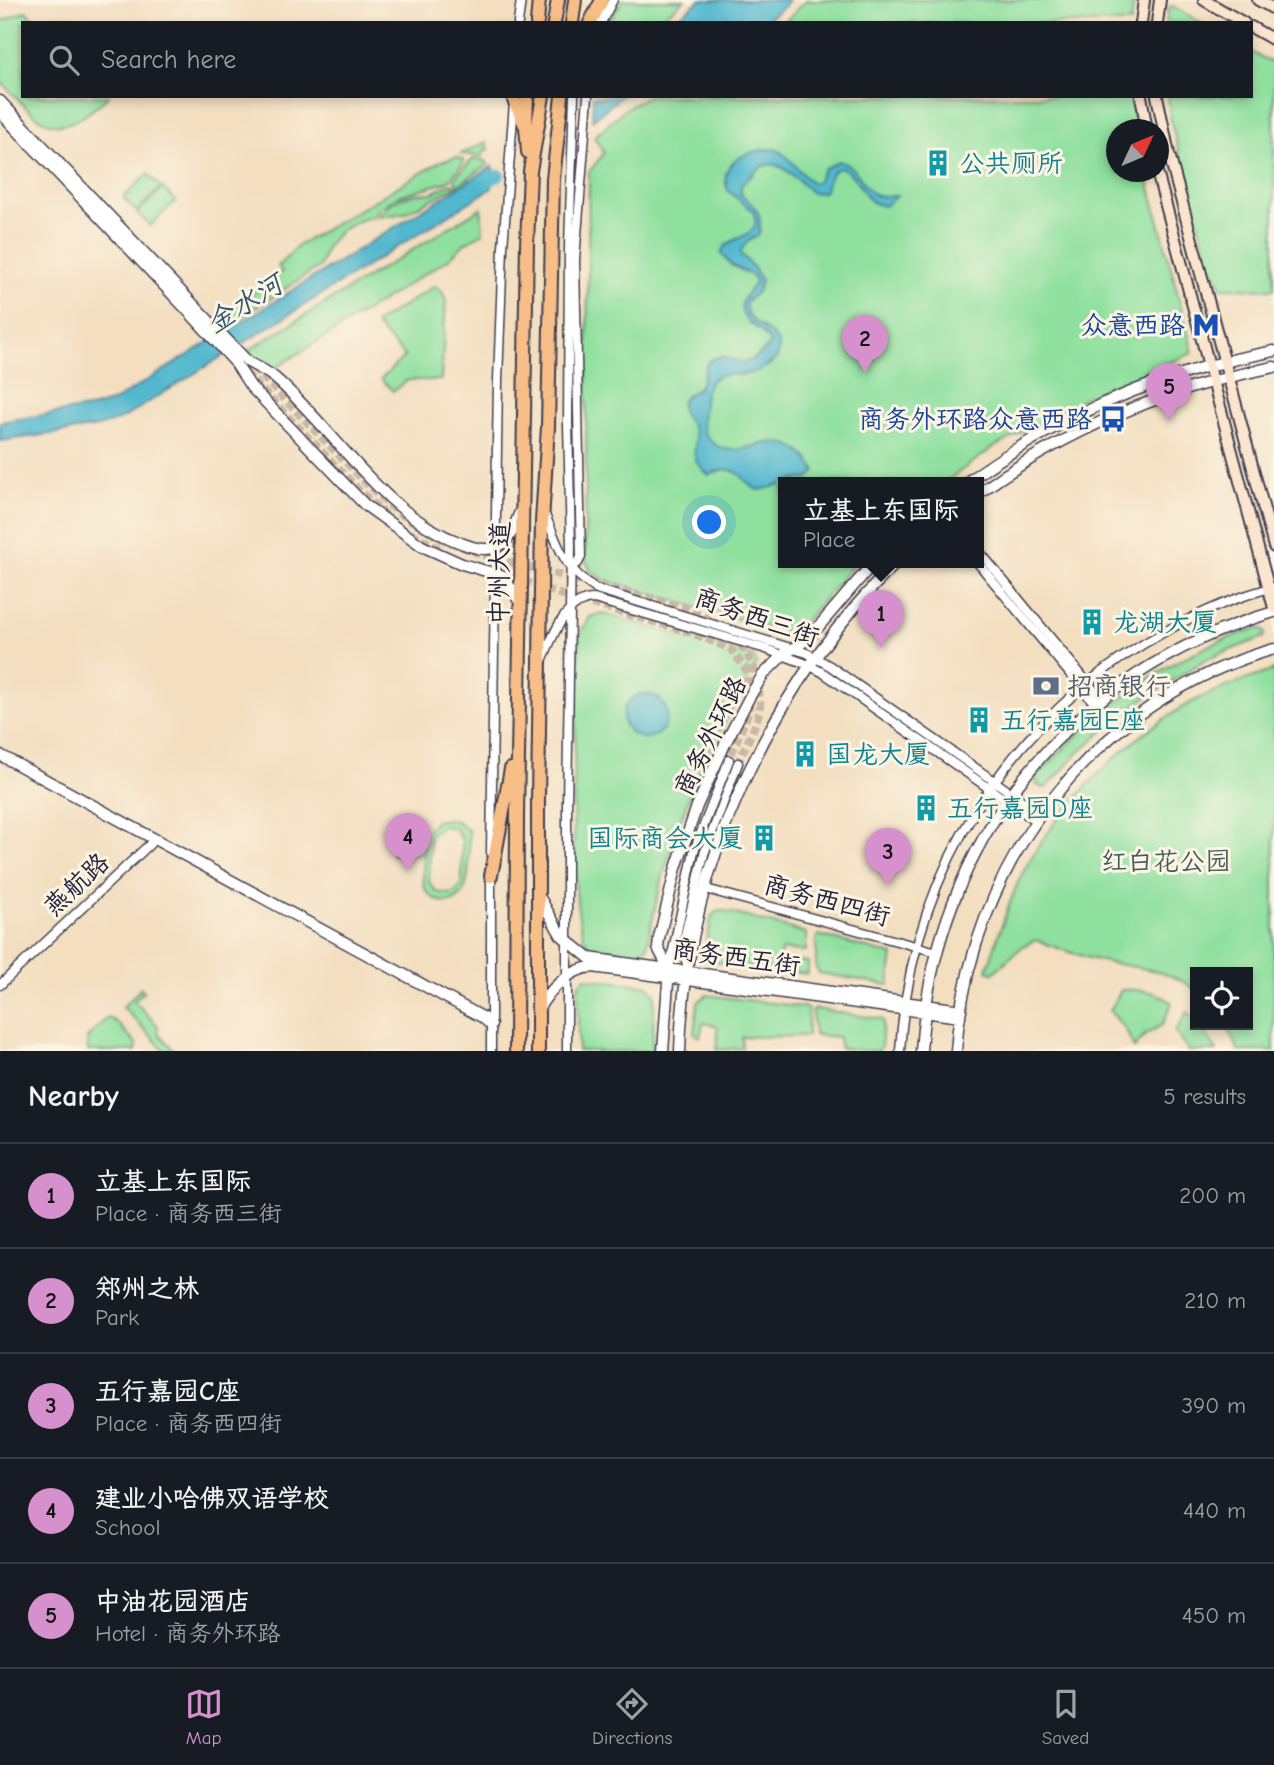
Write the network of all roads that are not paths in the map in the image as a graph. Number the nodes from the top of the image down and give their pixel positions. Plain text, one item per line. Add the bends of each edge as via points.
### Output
1 (521, 0) edge
2 (540, 0) edge
3 (558, 0) edge
4 (575, 0) edge
5 (602, 0) edge
6 (613, 0) edge
7 (1144, 0) edge
8 (1160, 0) edge
9 (1204, 0) edge
10 (1258, 0) edge
11 (1274, 9) edge
12 (518, 21) edge
13 (537, 21) edge
14 (554, 21) edge
15 (572, 21) edge
16 (591, 21) edge
17 (602, 21) edge
18 (1141, 21) edge
19 (1157, 21) edge
20 (1241, 21) edge
21 (1253, 28) edge
22 (1274, 40) edge
23 (514, 98) edge
24 (527, 98) edge
25 (543, 98) edge
26 (567, 98) edge
27 (567, 98) edge
28 (589, 98) edge
29 (1141, 98) edge
30 (1157, 98) edge
31 (0, 101) edge
32 (0, 113) edge
33 (1145, 119) edge
34 (526, 127) junction
35 (530, 171) junction
36 (1160, 182) edge
37 (211, 330) junction
38 (1274, 351) edge
39 (238, 359) junction
40 (1224, 361) junction
41 (1209, 365) junction
42 (1274, 367) edge
43 (1228, 377) junction
44 (1213, 381) junction
45 (974, 477) edge
46 (984, 490) edge
47 (523, 506) junction
48 (543, 511) junction
49 (1274, 547) edge
50 (494, 548) junction
51 (984, 557) edge
52 (570, 568) junction
53 (869, 568) edge
54 (891, 568) edge
55 (983, 568) edge
56 (493, 572) junction
57 (1271, 588) edge
58 (521, 604) junction
59 (570, 610) junction
60 (1274, 610) edge
61 (793, 648) junction
62 (1274, 649) edge
63 (782, 655) junction
64 (814, 662) junction
65 (540, 667) junction
66 (1085, 686) junction
67 (1098, 702) junction
68 (518, 717) junction
69 (0, 755) edge
70 (0, 762) edge
71 (992, 785) junction
72 (1009, 797) junction
73 (1038, 818) junction
74 (150, 844) junction
75 (491, 876) junction
76 (706, 889) junction
77 (537, 893) junction
78 (567, 941) junction
79 (917, 946) junction
80 (937, 952) junction
81 (668, 973) junction
82 (687, 976) junction
83 (567, 978) junction
84 (0, 985) edge
85 (904, 1006) junction
86 (925, 1009) junction
87 (537, 1011) junction
88 (960, 1013) junction
89 (491, 1025) junction
90 (491, 1051) edge
91 (516, 1051) edge
92 (538, 1051) edge
93 (567, 1051) edge
94 (663, 1051) edge
95 (680, 1051) edge
96 (900, 1051) edge
97 (921, 1051) edge
98 (956, 1051) edge

1 - 12 street
2 - 13 highway
3 - 14 highway
4 - 15 highway
5 - 16 highway
6 - 17 street
7 - 18 main road
8 - 19 main road
9 - 20 main road
10 - 11 main road
21 - 22 main road
23 - 34 highway
23 - 50 street via 503,247
24 - 34 highway
25 - 35 highway, 中州大道
26 - 52 street via 571,148
27 - 48 highway, 中州大道 via 553,179
28 - 52 street via 575,260 581,557
29 - 33 main road
30 - 40 main road
31 - 37 street
32 - 37 street
34 - 35 highway
35 - 47 highway, 中州大道
36 - 41 main road
37 - 39 street
38 - 40 street
39 - 50 street via 276,378 410,515 452,540
39 - 56 street via 251,387 365,505 422,546
40 - 41 street
40 - 43 main road
41 - 44 main road
41 - 45 street via 1164,378 1080,413
42 - 43 street
43 - 44 street
43 - 49 main road
44 - 46 street via 1079,432
44 - 57 main road
47 - 50 street via 510,535
47 - 58 highway, 中州大道
48 - 52 street, 商务西三街
48 - 65 highway, 中州大道
50 - 56 street
51 - 66 street
52 - 59 street
52 - 61 street, 商务西三街 via 596,589
53 - 61 street, 商务外环路 via 808,639
54 - 64 street, 商务外环路 via 851,611
55 - 66 street
56 - 58 street via 508,581
56 - 75 street
57 - 60 main road
57 - 66 street via 1190,618 1124,656
58 - 68 highway, 中州大道
59 - 63 street, 商务西三街 via 583,599 594,599
59 - 65 street
59 - 78 street
60 - 67 street via 1180,648
61 - 63 street, 商务外环路
61 - 64 street, 商务西三街
62 - 73 street via 1196,679 1136,717 1081,765
63 - 64 street, 商务西三街
63 - 81 street, 商务外环路 via 750,696 689,828 659,938
64 - 71 street, 商务西三街
64 - 76 street, 商务外环路 via 779,714 748,774
65 - 77 highway, 中州大道
66 - 67 street
66 - 71 street via 1029,738
67 - 72 street via 1039,759
68 - 75 highway
68 - 91 highway, 中州大道
69 - 89 street
70 - 74 street
71 - 72 street, 商务西三街
71 - 79 street via 953,849
72 - 73 street, 商务西三街
72 - 80 street via 972,859
73 - 88 street via 1014,853 989,907
74 - 84 street, 燕航路
74 - 89 street
75 - 89 street
76 - 79 street, 商务西四街
76 - 82 street, 商务外环路
77 - 78 street, 商务西五街
77 - 87 highway, 中州大道
78 - 81 street, 商务西五街 via 589,958
78 - 83 street
79 - 80 street, 商务西四街
79 - 85 street
80 - 86 street
81 - 82 street, 商务西五街
81 - 82 street via 694,851 733,762 683,944
81 - 83 street, 商务西五街 via 593,967
81 - 94 street, 商务外环路
82 - 85 street, 商务西五街
82 - 95 street, 商务外环路
83 - 87 street, 商务西五街 via 551,990
83 - 93 street
85 - 86 street, 商务西五街
85 - 96 street
86 - 88 street, 商务西五街
86 - 97 street
87 - 92 highway, 中州大道
88 - 98 street
89 - 90 street

